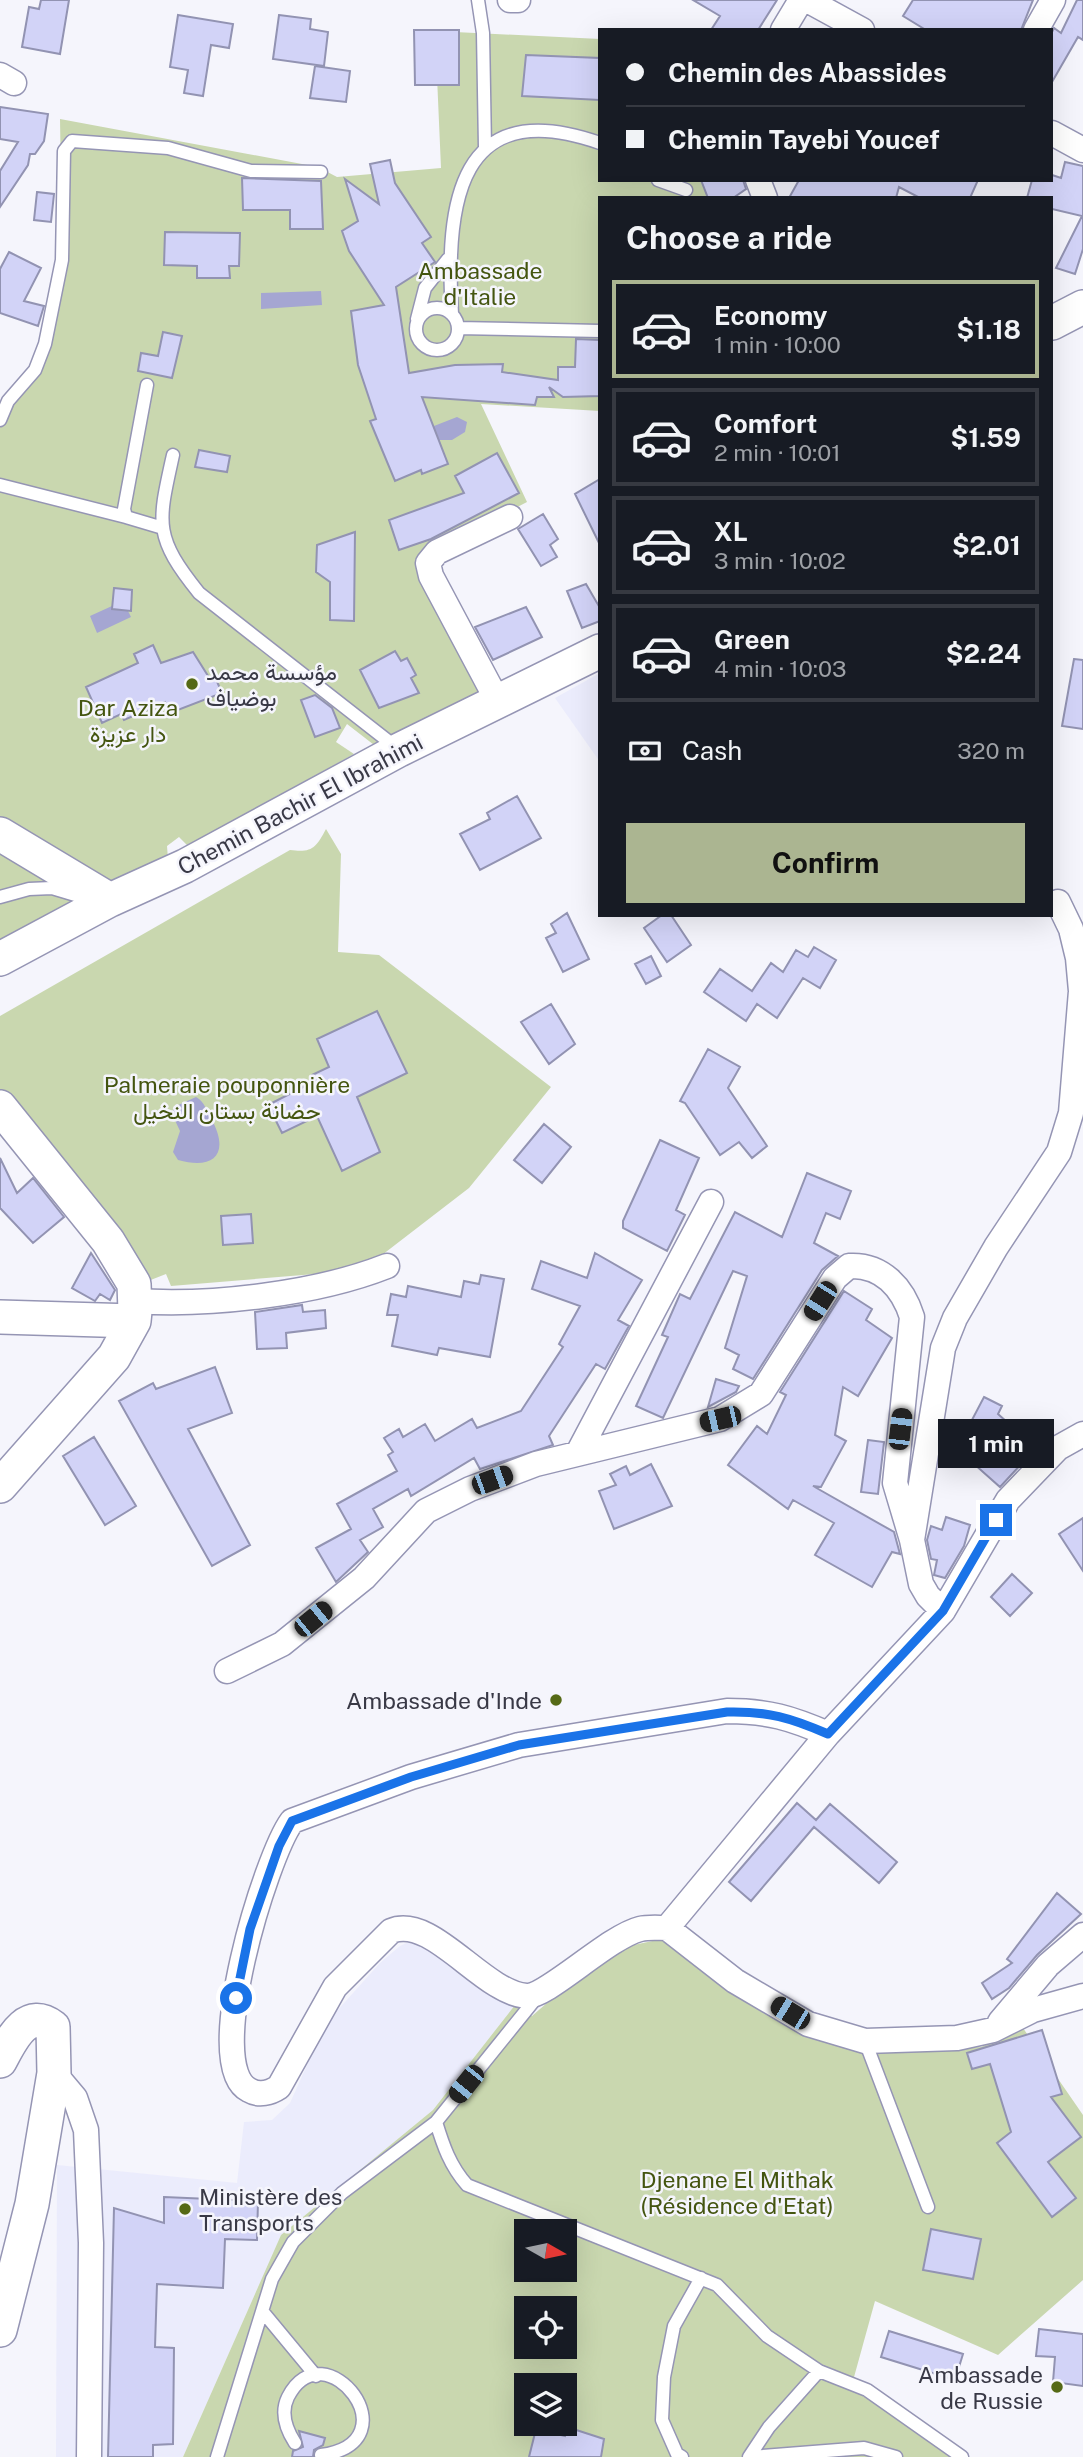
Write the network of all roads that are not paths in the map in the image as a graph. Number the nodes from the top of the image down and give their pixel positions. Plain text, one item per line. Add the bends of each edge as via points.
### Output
1 (478, 0) edge
2 (510, 0) edge
3 (518, 0) edge
4 (801, 0) edge
5 (807, 0) edge
6 (1053, 0) edge
7 (784, 28) edge
8 (858, 28) edge
9 (1037, 28) edge
10 (1053, 134) edge
11 (598, 143) edge
12 (485, 148) junction
13 (1083, 150) edge
14 (321, 172) dead end
15 (664, 182) edge
16 (686, 190) dead end
17 (448, 259) junction
18 (452, 314) junction
19 (416, 322) junction
20 (458, 328) junction
21 (598, 331) edge
22 (147, 385) dead end
23 (0, 420) edge
24 (173, 455) dead end
25 (0, 485) edge
26 (126, 517) junction
27 (510, 517) dead end
28 (163, 528) junction
29 (598, 652) edge
30 (497, 700) junction
31 (399, 750) junction
32 (0, 834) edge
33 (0, 897) edge
34 (110, 900) junction
35 (1058, 901) dead end
36 (0, 959) edge
37 (0, 1107) edge
38 (711, 1202) dead end
39 (387, 1266) dead end
40 (134, 1311) junction
41 (0, 1317) edge
42 (1083, 1434) edge
43 (578, 1453) junction
44 (0, 1486) edge
45 (912, 1540) junction
46 (943, 1611) junction
47 (227, 1671) dead end
48 (828, 1734) junction
49 (667, 1928) junction
50 (1083, 1935) edge
51 (542, 1992) junction
52 (1083, 1996) edge
53 (993, 2031) junction
54 (865, 2041) junction
55 (0, 2061) edge
56 (54, 2073) junction
57 (436, 2122) junction
58 (928, 2207) dead end
59 (701, 2278) junction
60 (263, 2312) junction
61 (0, 2330) edge
62 (818, 2371) junction
63 (316, 2376) junction
64 (295, 2443) dead end
65 (321, 2455) dead end
66 (89, 2457) edge
67 (218, 2457) edge
68 (682, 2457) edge
69 (750, 2457) edge
70 (896, 2457) edge
71 (962, 2457) edge

1 - 12 lane
2 - 3 street
4 - 7 street
5 - 8 street
6 - 9 street
10 - 13 street
11 - 12 lane via 570,133 531,130 503,136
12 - 17 lane via 470,166 460,193
14 - 23 lane via 251,171 168,148 72,141 64,151 62,260 45,344 35,370 8,401
15 - 16 lane
17 - 18 lane
17 - 19 lane via 425,288
18 - 19 lane via 432,308
18 - 20 lane
19 - 20 lane via 417,337 432,350 453,343
20 - 21 lane
22 - 26 lane
24 - 28 lane via 160,517
25 - 26 lane
26 - 28 lane
27 - 30 street via 437,552 428,563
28 - 31 lane via 180,569 199,593
29 - 30 street, Chemin Bachir El Ibrahimi
30 - 31 street, Chemin Bachir El Ibrahimi
31 - 34 street, Chemin Bachir El Ibrahimi via 185,866
32 - 34 street
33 - 34 lane via 52,888
34 - 36 street, Chemin Bachir El Ibrahimi
35 - 45 street via 1071,929 1081,991 1071,1112 1059,1152 955,1318 943,1348
37 - 40 street via 107,1241 134,1284
38 - 43 street
39 - 40 street via 307,1289
40 - 41 street
40 - 44 street via 114,1357
42 - 46 street via 1058,1448 1008,1500
43 - 45 street via 720,1419 742,1408 761,1394 842,1270 870,1267 900,1291 912,1317 895,1483
43 - 47 street via 492,1480 426,1511 364,1578 282,1644
45 - 46 street via 921,1584
46 - 48 street
48 - 49 street
48 - 51 street via 786,1716 727,1712 519,1745 411,1777 292,1821 250,1929 240,1973 232,2023 235,2076 254,2092 279,2087 335,1987 397,1928 418,1929 503,1989 527,1997
49 - 51 street via 641,1929 603,1946
49 - 54 street via 735,1981 808,2024
50 - 53 street via 1048,1965
51 - 57 lane
52 - 53 street via 1033,2010
53 - 54 street via 957,2038
54 - 58 lane
55 - 56 street via 17,2030 27,2022 47,2022 55,2032
56 - 61 street via 32,2204
56 - 66 street via 75,2098 86,2130 91,2243
57 - 59 lane via 446,2154 467,2185
57 - 60 lane via 342,2193 293,2242 272,2279
59 - 62 lane via 717,2285 767,2336
59 - 68 lane via 674,2326 664,2377 662,2420
60 - 63 lane
60 - 67 lane
62 - 69 lane via 769,2427
62 - 71 lane via 867,2390
63 - 64 lane via 295,2388 288,2398 285,2421
63 - 65 lane via 345,2382 355,2392 362,2413 358,2434 349,2446
69 - 70 lane via 864,2448

